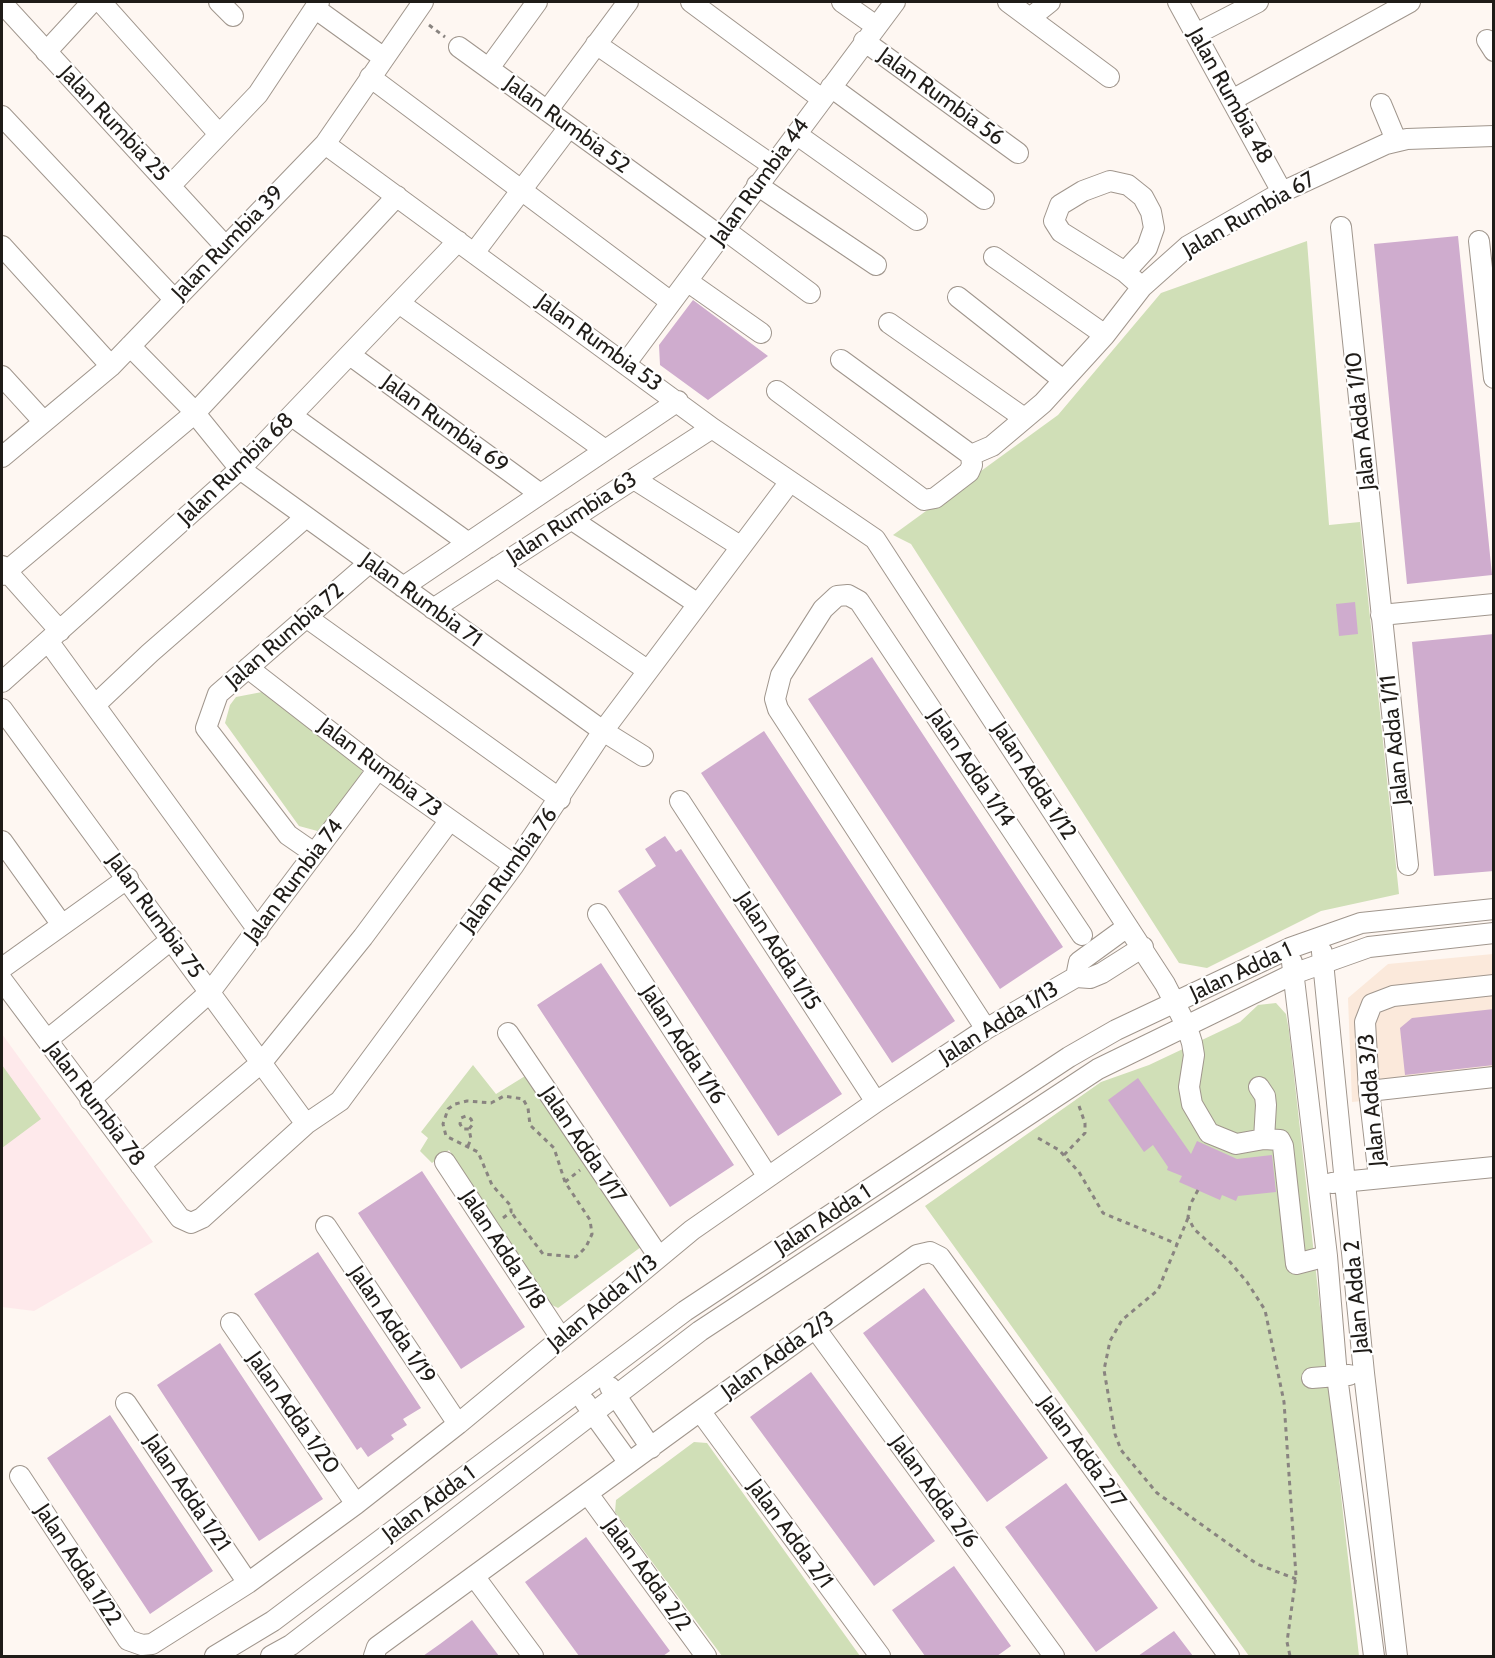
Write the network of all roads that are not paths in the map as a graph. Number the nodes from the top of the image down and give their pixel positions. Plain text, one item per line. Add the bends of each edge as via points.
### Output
1 (92, 2) edge
2 (101, 2) edge
3 (537, 2) edge
4 (628, 2) edge
5 (691, 2) edge
6 (842, 2) edge
7 (895, 2) edge
8 (1008, 2) edge
9 (1050, 2) edge
10 (1178, 2) edge
11 (1258, 2) edge
12 (1410, 2) edge
13 (2, 3) edge
14 (318, 5) edge
15 (418, 8) edge
16 (1030, 18) junction
17 (870, 34) junction
18 (1196, 34) junction
19 (596, 45) junction
20 (459, 47) road end
21 (46, 52) junction
22 (384, 58) junction
23 (489, 69) junction
24 (370, 77) junction
25 (1109, 77) dead end
26 (826, 93) junction
27 (1232, 100) junction
28 (1381, 104) dead end
29 (547, 111) junction
30 (2, 116) edge
31 (569, 127) junction
32 (219, 134) junction
33 (796, 134) junction
34 (1494, 136) edge
35 (1396, 140) junction
36 (325, 144) junction
37 (1018, 153) dead end
38 (772, 165) junction
39 (171, 185) junction
40 (757, 185) junction
41 (520, 188) junction
42 (1282, 192) junction
43 (397, 196) junction
44 (984, 199) dead end
45 (917, 220) dead end
46 (1341, 227) dead end
47 (722, 233) junction
48 (1479, 241) dead end
49 (2, 246) edge
50 (225, 246) junction
51 (466, 247) junction
52 (993, 257) dead end
53 (876, 265) dead end
54 (1125, 272) junction
55 (687, 281) junction
56 (1142, 287) junction
57 (810, 292) dead end
58 (958, 297) dead end
59 (174, 299) junction
60 (671, 302) junction
61 (399, 303) junction
62 (889, 323) dead end
63 (761, 333) dead end
64 (1105, 334) junction
65 (129, 346) junction
66 (350, 355) junction
67 (841, 360) dead end
68 (626, 363) junction
69 (111, 366) junction
70 (2, 376) edge
71 (1494, 378) edge
72 (1063, 380) junction
73 (777, 391) dead end
74 (678, 401) junction
75 (195, 413) junction
76 (292, 416) junction
77 (1024, 418) junction
78 (44, 422) junction
79 (712, 428) junction
80 (605, 450) junction
81 (971, 455) junction
82 (2, 457) edge
83 (240, 470) junction
84 (634, 478) junction
85 (789, 483) junction
86 (539, 493) junction
87 (306, 517) junction
88 (571, 519) junction
89 (875, 539) joint
90 (467, 542) junction
91 (740, 546) junction
92 (369, 563) junction
93 (497, 567) junction
94 (3, 571) edge
95 (402, 587) junction
96 (698, 604) junction
97 (1494, 604) edge
98 (433, 609) junction
99 (1382, 615) junction
100 (306, 617) junction
101 (54, 636) junction
102 (248, 668) junction
103 (647, 670) junction
104 (2, 682) edge
105 (96, 704) junction
106 (2, 709) edge
107 (603, 731) junction
108 (643, 756) dead end
109 (378, 770) junction
110 (560, 799) junction
111 (680, 801) dead end
112 (450, 820) junction
113 (2, 841) edge
114 (314, 853) junction
115 (514, 865) junction
116 (1408, 865) dead end
117 (128, 878) junction
118 (1494, 909) edge
119 (598, 914) dead end
120 (62, 925) junction
121 (1127, 927) junction
122 (258, 930) junction
123 (1494, 933) edge
124 (1082, 935) dead end
125 (1319, 938) junction
126 (172, 939) junction
127 (1143, 947) junction
128 (1290, 948) junction
129 (1324, 962) junction
130 (2, 968) edge
131 (1293, 974) junction
132 (1076, 977) junction
133 (2, 980) edge
134 (1494, 985) edge
135 (210, 992) junction
136 (1175, 1003) junction
137 (1187, 1027) junction
138 (986, 1029) junction
139 (508, 1033) dead end
140 (47, 1040) junction
141 (262, 1062) junction
142 (1494, 1077) edge
143 (1259, 1087) dead end
144 (1369, 1091) junction
145 (90, 1100) junction
146 (876, 1101) junction
147 (306, 1124) junction
148 (1264, 1139) junction
149 (445, 1162) dead end
150 (140, 1165) junction
151 (1494, 1167) edge
152 (768, 1177) junction
153 (1379, 1178) junction
154 (1346, 1182) junction
155 (1318, 1185) junction
156 (191, 1223) joint
157 (326, 1226) dead end
158 (930, 1252) joint
159 (1327, 1256) junction
160 (659, 1257) junction
161 (231, 1323) dead end
162 (815, 1328) junction
163 (561, 1338) junction
164 (1364, 1373) junction
165 (601, 1374) junction
166 (1337, 1376) junction
167 (1312, 1378) dead end
168 (578, 1392) junction
169 (616, 1396) junction
170 (126, 1403) dead end
171 (700, 1412) junction
172 (593, 1413) junction
173 (458, 1424) junction
174 (651, 1448) junction
175 (629, 1463) junction
176 (20, 1476) dead end
177 (588, 1494) junction
178 (356, 1503) junction
179 (474, 1576) junction
180 (248, 1583) junction
181 (273, 1621) junction
182 (142, 1645) joint
183 (295, 1651) edge
184 (215, 1656) edge
185 (271, 1656) edge
186 (374, 1656) edge
187 (533, 1656) edge
188 (706, 1656) edge
189 (880, 1656) edge
190 (1054, 1656) edge
191 (1229, 1656) edge
192 (1374, 1656) edge
193 (1397, 1656) edge

1 - 21 street
2 - 32 street
3 - 23 street
4 - 19 street
5 - 26 street
6 - 17 street, Jalan Rumbia 56
7 - 17 street, Jalan Rumbia 44
8 - 16 street
9 - 16 street
10 - 18 street, Jalan Rumbia 48
11 - 18 street
12 - 27 street
13 - 21 street, Jalan Rumbia 25
14 - 22 street
14 - 32 street via 258,93
15 - 22 street, Jalan Rumbia 39
16 - 25 street
17 - 26 street, Jalan Rumbia 44
17 - 37 street, Jalan Rumbia 56
18 - 27 street, Jalan Rumbia 48
19 - 29 street
19 - 38 street
20 - 23 street, Jalan Rumbia 52
21 - 39 street, Jalan Rumbia 25
22 - 24 street, Jalan Rumbia 39
23 - 29 street, Jalan Rumbia 52
24 - 36 street, Jalan Rumbia 39
24 - 41 street
26 - 33 street, Jalan Rumbia 44
26 - 44 street
27 - 42 street, Jalan Rumbia 48
28 - 35 street
29 - 31 street, Jalan Rumbia 52
30 - 59 street
31 - 41 street, Jalan Rumbia 68
31 - 47 street, Jalan Rumbia 52
32 - 39 street
33 - 38 street, Jalan Rumbia 44
33 - 45 street
34 - 35 street, Jalan Rumbia 67
35 - 42 street, Jalan Rumbia 67
36 - 43 street, Jalan Rumbia 53
36 - 50 street, Jalan Rumbia 39
38 - 40 street, Jalan Rumbia 44
39 - 50 street, Jalan Rumbia 25
40 - 47 street, Jalan Rumbia 44
40 - 53 street
41 - 51 street, Jalan Rumbia 68
41 - 60 street
42 - 56 street, Jalan Rumbia 67 via 1188,246
43 - 51 street, Jalan Rumbia 53
43 - 75 street
46 - 99 street, Jalan Adda 1/10
47 - 55 street, Jalan Rumbia 44
47 - 57 street, Jalan Rumbia 52
48 - 71 street
49 - 69 street
50 - 59 street, Jalan Rumbia 39
51 - 61 street, Jalan Rumbia 68
51 - 68 street, Jalan Rumbia 53
52 - 64 street
54 - 54 street via 1056,227 1054,214 1060,205 1110,181 1128,185 1143,197 1154,228 1147,248
54 - 56 street
55 - 60 street, Jalan Rumbia 44
55 - 63 street
56 - 64 street, Jalan Rumbia 67
58 - 72 street
59 - 65 street, Jalan Rumbia 39
60 - 68 street, Jalan Rumbia 44
61 - 66 street, Jalan Rumbia 68
61 - 80 street
62 - 77 street
64 - 72 street, Jalan Rumbia 67
65 - 69 street, Jalan Rumbia 39
65 - 75 street, Jalan Rumbia 71
66 - 76 street, Jalan Rumbia 68
66 - 86 street, Jalan Rumbia 69
67 - 81 street
68 - 74 street, Jalan Rumbia 53
69 - 78 street, Jalan Rumbia 39
70 - 78 street
72 - 77 street, Jalan Rumbia 67
73 - 81 street via 924,500 934,498 969,472
74 - 79 street, Jalan Rumbia 53
74 - 80 street
75 - 83 street, Jalan Rumbia 71
75 - 94 street
76 - 83 street, Jalan Rumbia 68
76 - 90 street
77 - 81 street, Jalan Rumbia 67 via 992,446
78 - 82 street, Jalan Rumbia 39
79 - 84 street, Jalan Rumbia 63
79 - 85 street, Jalan Rumbia 53
80 - 86 street
83 - 87 street, Jalan Rumbia 71
83 - 101 street, Jalan Rumbia 68
84 - 88 street, Jalan Rumbia 63
84 - 91 street
85 - 89 street, Jalan Rumbia 53
85 - 91 street, Jalan Rumbia 76
86 - 90 street
87 - 92 street, Jalan Rumbia 71
87 - 105 street
88 - 93 street, Jalan Rumbia 63
88 - 96 street
89 - 121 street, Jalan Adda 1/12
90 - 95 street
91 - 96 street, Jalan Rumbia 76
92 - 95 street, Jalan Rumbia 71
92 - 100 street, Jalan Rumbia 72
93 - 98 street, Jalan Rumbia 63
93 - 103 street
94 - 101 street
95 - 98 street, Jalan Rumbia 71
96 - 103 street, Jalan Rumbia 76
97 - 99 street
98 - 107 street, Jalan Rumbia 71
99 - 116 street, Jalan Adda 1/11
100 - 102 street, Jalan Rumbia 72
100 - 110 street
101 - 104 street, Jalan Rumbia 68
101 - 105 street
102 - 109 street, Jalan Rumbia 73
102 - 114 street, Jalan Rumbia 72 via 218,694 206,728 288,835
103 - 107 street, Jalan Rumbia 76
105 - 122 street
106 - 117 street, Jalan Rumbia 75
107 - 108 street, Jalan Rumbia 71
107 - 110 street, Jalan Rumbia 76
109 - 112 street, Jalan Rumbia 73
109 - 114 street, Jalan Rumbia 74
110 - 115 street, Jalan Rumbia 76
111 - 146 street, Jalan Adda 1/15
112 - 115 street, Jalan Rumbia 73
112 - 141 street via 363,937
113 - 120 street
114 - 122 street, Jalan Rumbia 74
115 - 147 street, Jalan Rumbia 76 via 340,1101
117 - 120 street
117 - 126 street, Jalan Rumbia 75
118 - 125 street, Jalan Adda 1 via 1361,923
119 - 152 street, Jalan Adda 1/16
120 - 130 street
121 - 127 street, Jalan Adda 1/12
121 - 132 street via 1079,962
122 - 135 street, Jalan Rumbia 74
123 - 129 street, Jalan Adda 1 via 1369,946
124 - 138 street, Jalan Adda 1/14 via 859,601 848,595 837,596 823,609 781,675 776,687 777,709
125 - 128 street, Jalan Adda 1
125 - 129 street, Jalan Adda 2
126 - 135 street, Jalan Rumbia 75
126 - 140 street
127 - 132 street via 1102,973 1090,978
127 - 136 street, Jalan Adda 1/12
128 - 131 street, Jalan Adda 2
128 - 136 street, Jalan Adda 1
129 - 131 street, Jalan Adda 1
129 - 154 street, Jalan Adda 2
131 - 137 street, Jalan Adda 1
131 - 155 street, Jalan Adda 2
132 - 138 street, Jalan Adda 1/13
133 - 140 street, Jalan Rumbia 78
134 - 144 street, Jalan Adda 3/3 via 1393,996 1372,1004 1365,1022
135 - 141 street, Jalan Rumbia 75
135 - 145 street, Jalan Rumbia 74
136 - 137 street, Jalan Adda 1/12
136 - 165 street, Jalan Adda 1 via 1069,1057 685,1311
137 - 148 street, Jalan Adda 1/12 via 1194,1055 1189,1087 1192,1104 1209,1133 1236,1144
137 - 169 street, Jalan Adda 1 via 1071,1086 700,1331
138 - 146 street, Jalan Adda 1/13
139 - 160 street, Jalan Adda 1/17
140 - 145 street, Jalan Rumbia 78
141 - 147 street, Jalan Rumbia 75
141 - 150 street
142 - 144 street
143 - 148 street via 1266,1105
144 - 153 street, Jalan Adda 3/3
145 - 150 street, Jalan Rumbia 78
146 - 152 street, Jalan Adda 1/13
147 - 156 street, Jalan Rumbia 76 via 202,1218
148 - 159 street via 1280,1140 1283,1146 1296,1264
149 - 163 street, Jalan Adda 1/18
150 - 156 street, Jalan Rumbia 78 via 180,1218
151 - 153 street
152 - 160 street, Jalan Adda 1/13
153 - 154 street
154 - 155 street
154 - 164 street, Jalan Adda 2
155 - 159 street, Jalan Adda 2
157 - 173 street, Jalan Adda 1/19
158 - 162 street, Jalan Adda 2/3 via 917,1254
158 - 191 street, Jalan Adda 2/7 via 940,1257
159 - 166 street, Jalan Adda 2
160 - 163 street, Jalan Adda 1/13
161 - 178 street, Jalan Adda 1/20
162 - 171 street, Jalan Adda 2/3
162 - 190 street, Jalan Adda 2/6
163 - 173 street, Jalan Adda 1/13
164 - 166 street
164 - 193 street, Jalan Adda 2
165 - 168 street, Jalan Adda 1
165 - 169 street
166 - 167 street
166 - 192 street, Jalan Adda 2
168 - 172 street
168 - 181 street, Jalan Adda 1
169 - 172 street, Jalan Adda 1
169 - 174 street
170 - 180 street, Jalan Adda 1/21
171 - 174 street, Jalan Adda 2/3
171 - 189 street, Jalan Adda 2/1
172 - 175 street
172 - 183 street, Jalan Adda 1
173 - 178 street, Jalan Adda 1/13
174 - 175 street, Jalan Adda 2/3
175 - 177 street, Jalan Adda 2/3
176 - 182 street, Jalan Adda 1/22 via 128,1640
177 - 179 street
177 - 188 street, Jalan Adda 2/2
178 - 180 street, Jalan Adda 1/13
179 - 186 street via 377,1647
179 - 187 street
180 - 182 street, Jalan Adda 1/13 via 152,1644
181 - 183 street
181 - 184 street, Jalan Adda 1
183 - 185 street, Jalan Adda 1

